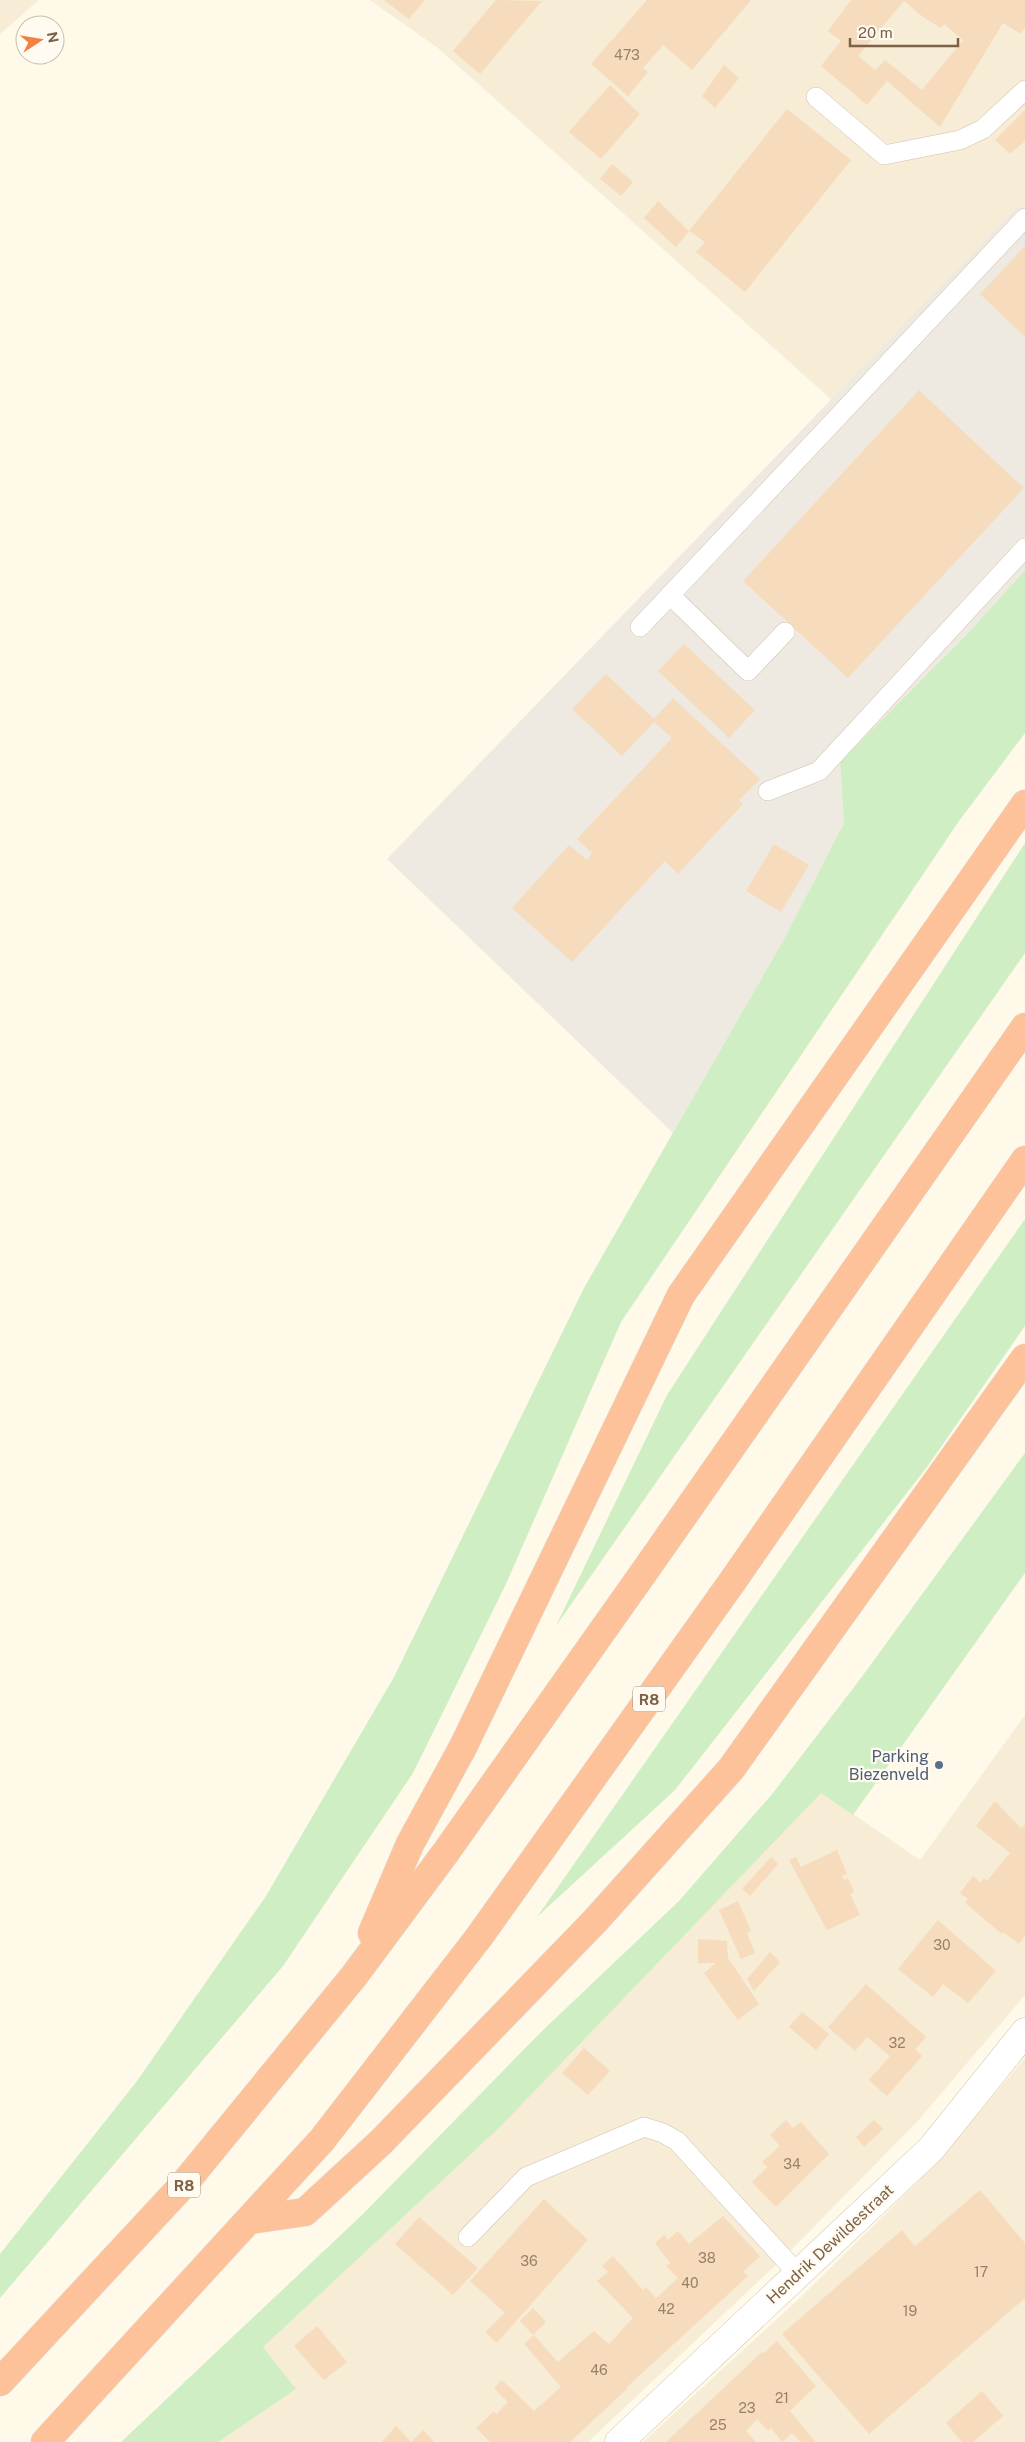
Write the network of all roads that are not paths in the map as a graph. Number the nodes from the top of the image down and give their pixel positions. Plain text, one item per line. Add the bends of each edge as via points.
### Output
1 (1025, 90) edge
2 (816, 97) dead end
3 (1025, 218) edge
4 (1025, 548) edge
5 (670, 595) junction
6 (640, 627) dead end
7 (785, 632) dead end
8 (768, 791) dead end
9 (1025, 804) edge
10 (1025, 1026) edge
11 (1025, 1160) edge
12 (1025, 1358) edge
13 (354, 1976) junction
14 (1025, 2032) edge
15 (250, 2220) junction
16 (468, 2237) dead end
17 (798, 2274) junction
18 (0, 2382) edge
19 (45, 2442) edge
20 (619, 2442) edge

1 - 2 lane via 983,129 960,140 884,155
3 - 5 lane
4 - 8 lane via 819,772
5 - 6 lane
5 - 7 lane via 748,671
9 - 13 highway via 681,1295 463,1748 410,1844
10 - 13 highway, R8 via 649,1565
11 - 15 highway, R8 via 732,1582 479,1937 322,2140
12 - 15 highway via 731,1769 595,1922 381,2142 304,2212
13 - 18 highway, R8 via 183,2185
14 - 17 street, Hendrik Dewildestraat via 931,2149
15 - 19 highway, R8
16 - 17 lane via 526,2177 644,2127 677,2141
17 - 20 street, Hendrik Dewildestraat

